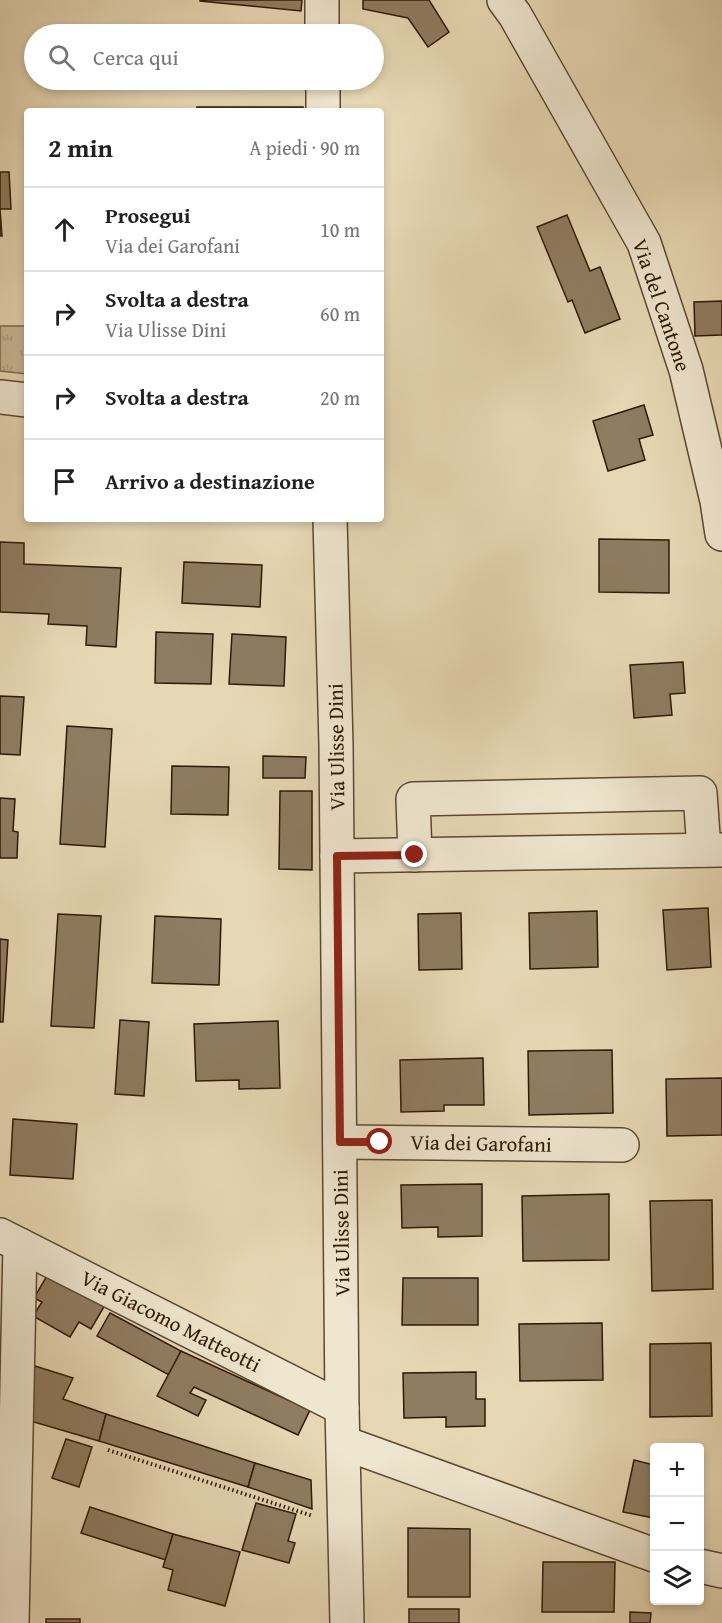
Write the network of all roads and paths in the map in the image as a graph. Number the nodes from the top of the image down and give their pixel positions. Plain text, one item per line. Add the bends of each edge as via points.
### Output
1 (322, 0) edge
2 (504, 0) edge
3 (322, 24) edge
4 (323, 90) edge
5 (323, 108) edge
6 (0, 397) edge
7 (24, 400) edge
8 (330, 522) edge
9 (722, 534) edge
10 (713, 850) edge
11 (415, 855) junction
12 (337, 856) junction
13 (340, 1142) junction
14 (622, 1145) dead end
15 (10, 1240) edge
16 (342, 1408) junction
17 (344, 1443) junction
18 (108, 1450) dead end
19 (345, 1526) junction
20 (650, 1555) edge
21 (704, 1567) edge
22 (722, 1571) edge
23 (12, 1623) edge
24 (346, 1623) edge

1 - 3 street
2 - 9 street, Via del Cantone via 644,243 686,370
4 - 5 street
6 - 7 street
8 - 12 street, Via Ulisse Dini
10 - 11 street
10 - 11 street via 700,794 688,794 413,799
11 - 12 street
12 - 13 street, Via Ulisse Dini
13 - 14 street, Via dei Garofani
13 - 16 street, Via Ulisse Dini
15 - 16 street, Via Giacomo Matteotti
15 - 23 street
16 - 17 street, Via Ulisse Dini
17 - 19 street, Via Ulisse Dini
17 - 20 street
18 - 19 path
19 - 24 street, Via Ulisse Dini
21 - 22 street

